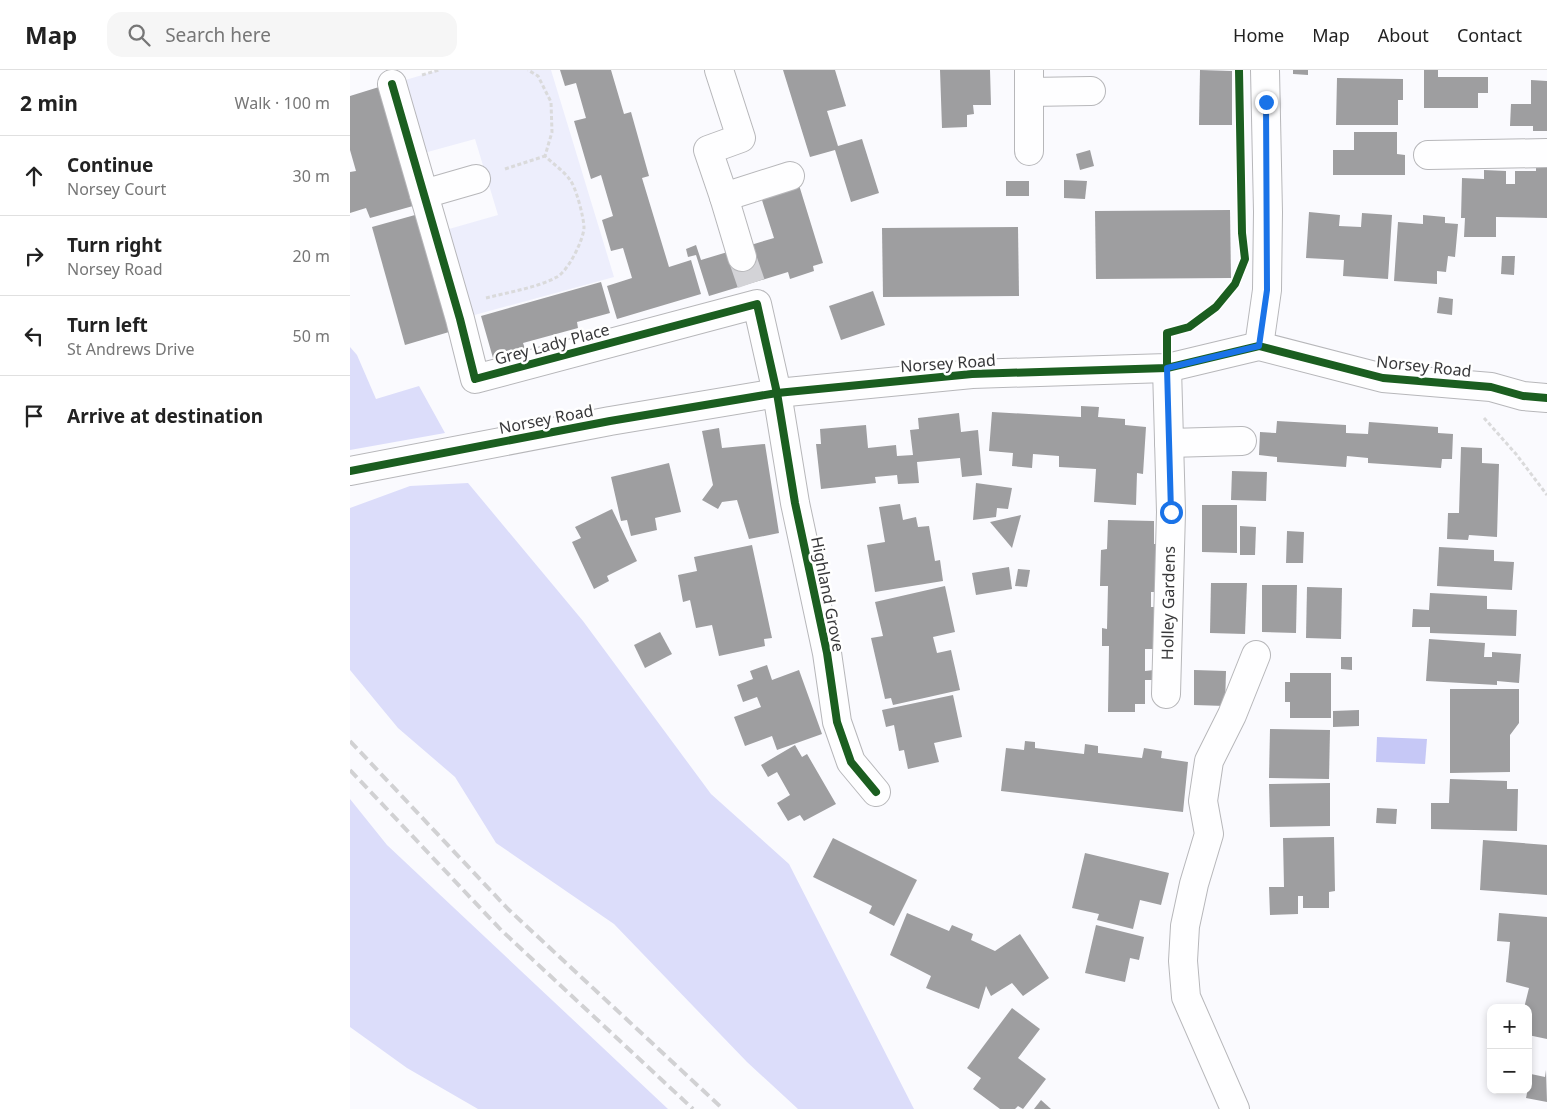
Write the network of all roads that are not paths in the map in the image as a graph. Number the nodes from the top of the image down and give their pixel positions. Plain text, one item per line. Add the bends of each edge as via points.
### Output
1 (719, 70) edge
2 (1265, 70) edge
3 (1029, 81) edge
4 (392, 84) dead end
5 (1091, 91) dead end
6 (1029, 151) dead end
7 (1547, 153) edge
8 (1428, 155) dead end
9 (790, 176) dead end
10 (476, 179) road end
11 (424, 194) junction
12 (724, 197) junction
13 (742, 257) tunnel mouth
14 (1259, 346) junction
15 (1167, 368) junction
16 (777, 393) junction
17 (1547, 398) edge
18 (1242, 441) dead end
19 (1169, 443) junction
20 (350, 471) edge
21 (1256, 655) dead end
22 (1166, 694) dead end
23 (876, 792) dead end
24 (1235, 1109) edge

1 - 12 street via 741,138 708,150
2 - 14 street via 1267,290
3 - 5 street
3 - 6 street
4 - 11 street, Grey Lady Place
7 - 8 street
9 - 12 street
10 - 11 street
11 - 16 street, Grey Lady Place via 475,379 754,295
12 - 13 street
14 - 15 street, Norsey Road
14 - 17 street, Norsey Road via 1384,378 1491,387 1523,396
15 - 16 street, Norsey Road via 972,374
15 - 19 street, Holley Gardens
16 - 20 street, Norsey Road
16 - 23 street, Highland Grove via 827,653 836,722 852,762
18 - 19 street
19 - 22 street, Holley Gardens via 1171,512
21 - 24 street via 1209,761 1204,801 1209,834 1192,892 1183,960 1186,997

